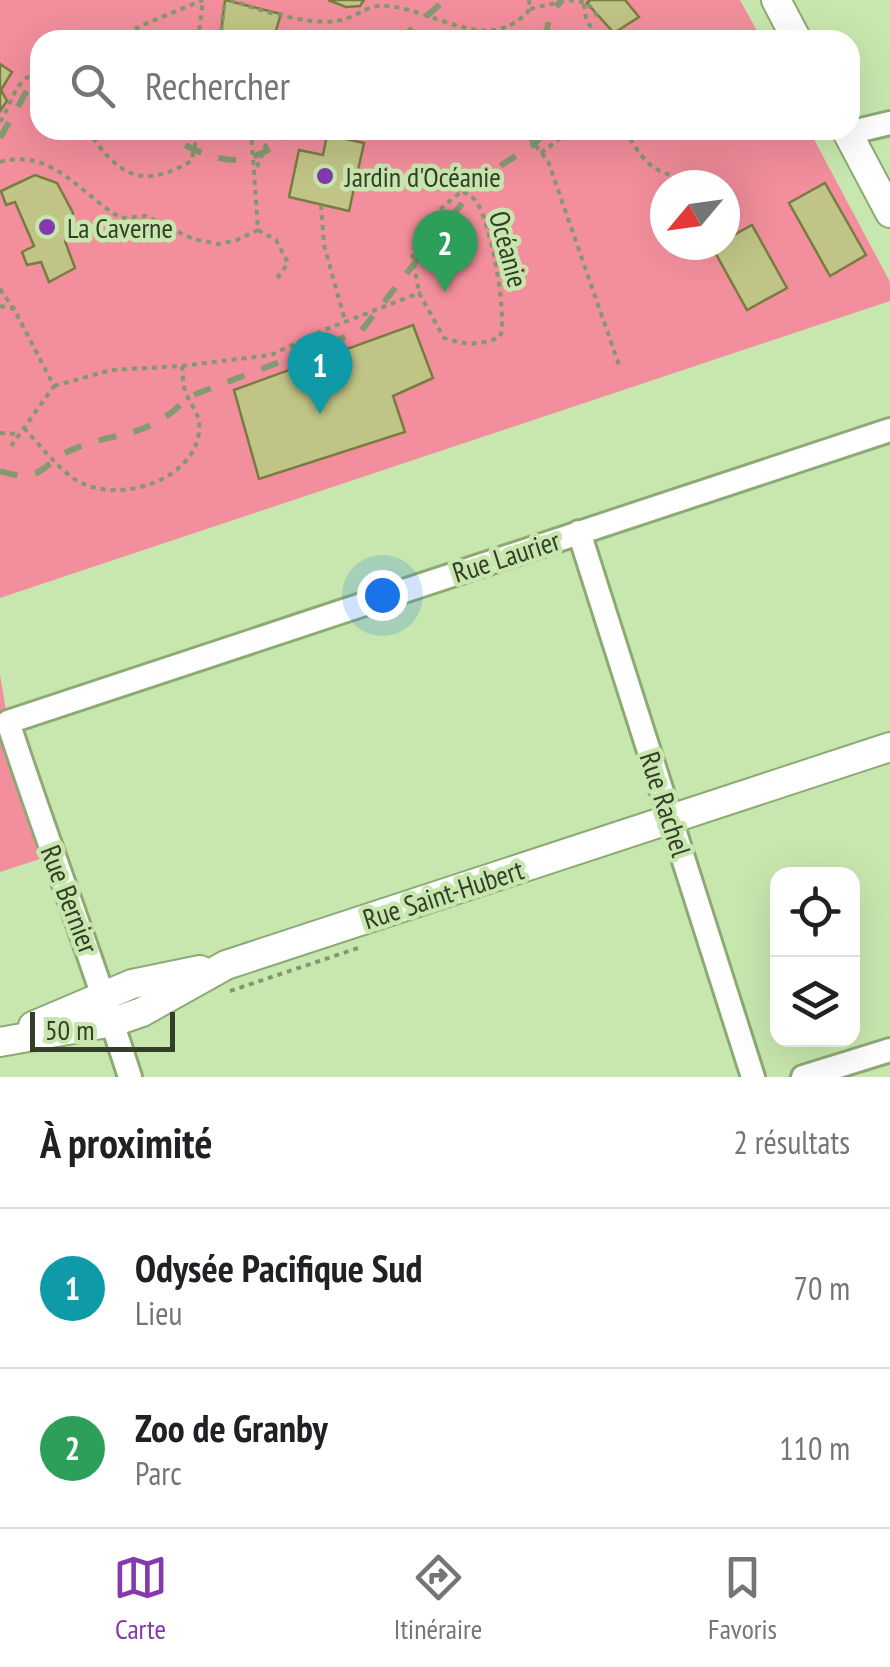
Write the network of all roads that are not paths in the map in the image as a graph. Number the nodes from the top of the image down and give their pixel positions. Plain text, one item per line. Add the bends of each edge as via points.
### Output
1 (776, 0) edge
2 (792, 30) edge
3 (890, 123) edge
4 (860, 129) edge
5 (852, 140) edge
6 (890, 213) edge
7 (890, 430) edge
8 (579, 532) junction
9 (8, 722) joint
10 (890, 747) edge
11 (671, 818) junction
12 (226, 965) junction
13 (104, 994) junction
14 (113, 1022) junction
15 (0, 1041) edge
16 (890, 1050) edge
17 (130, 1077) edge
18 (753, 1077) edge
19 (803, 1077) edge

1 - 2 street
3 - 4 street
5 - 6 street
7 - 8 street, Rue Laurier
8 - 9 street, Rue Laurier
8 - 11 street, Rue Rachel
9 - 13 street, Rue Bernier
10 - 11 street, Rue Saint-Hubert
11 - 12 street, Rue Saint-Hubert
11 - 18 street, Rue Rachel
12 - 13 street
12 - 14 street, Rue Saint-Hubert
13 - 14 street, Rue Bernier
13 - 15 street
14 - 15 street, Rue Saint-Hubert
14 - 17 street, Rue Bernier
16 - 19 street

